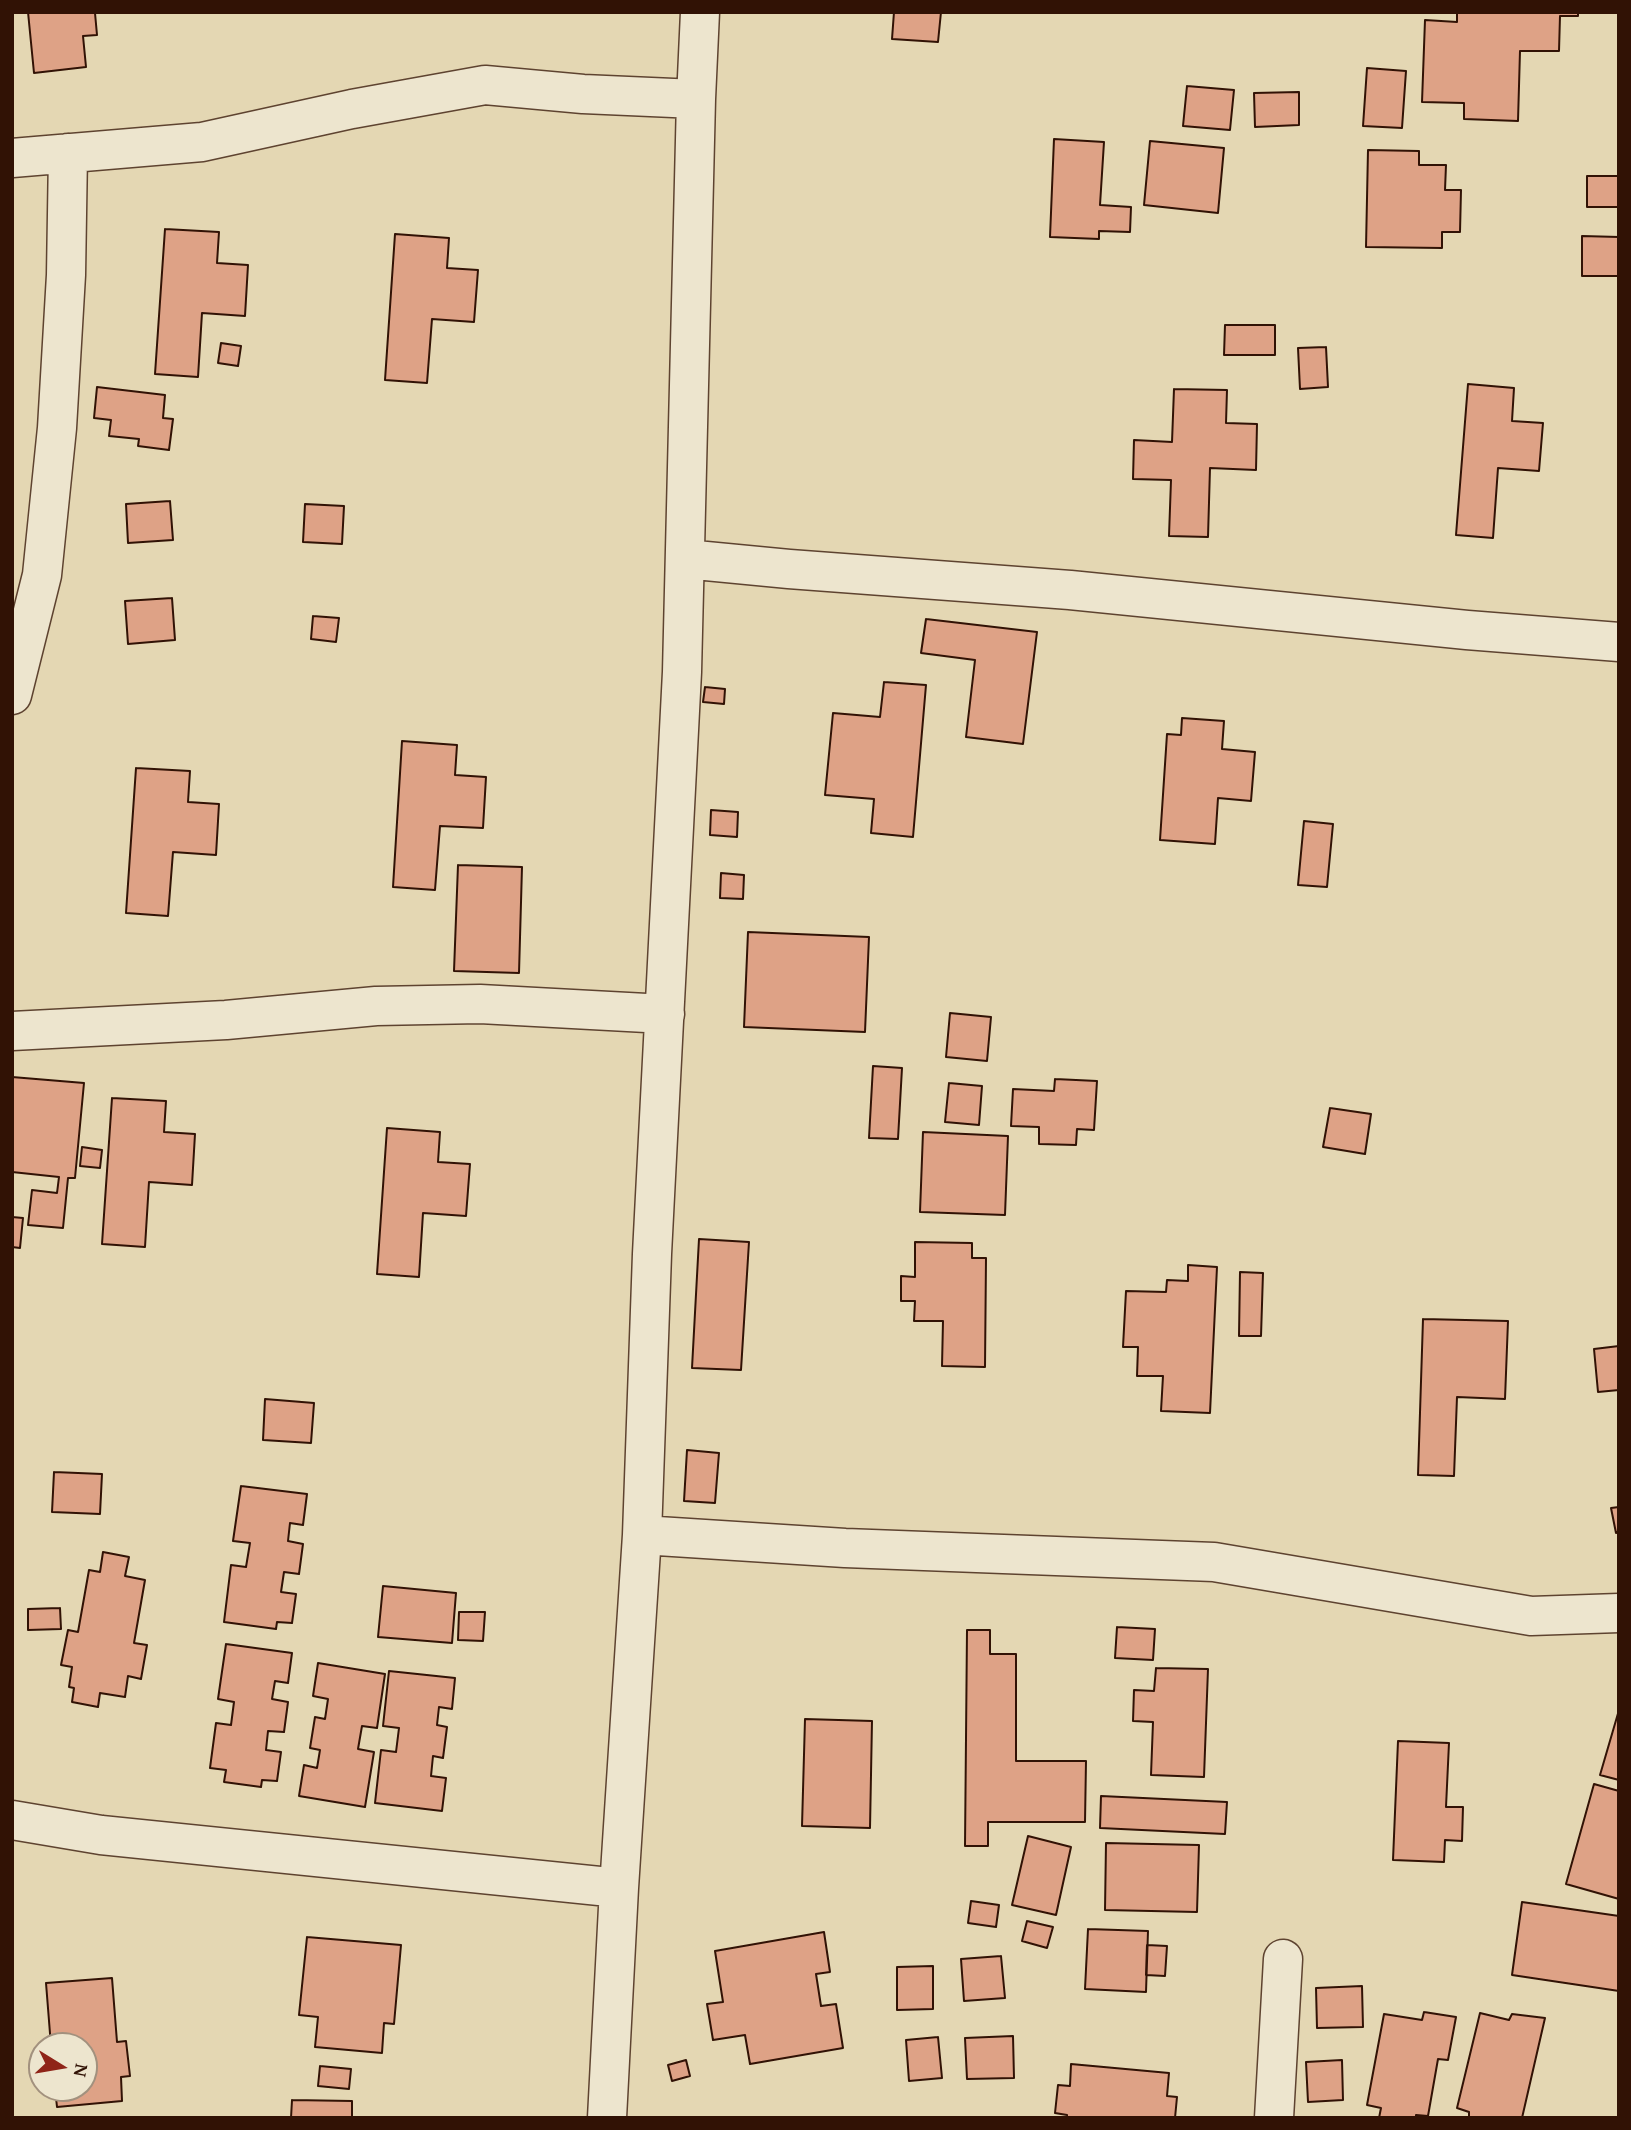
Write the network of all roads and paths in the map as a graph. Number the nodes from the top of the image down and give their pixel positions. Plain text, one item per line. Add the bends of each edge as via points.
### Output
1 (700, 12) edge
2 (696, 99) junction
3 (68, 153) junction
4 (12, 158) edge
5 (685, 559) junction
6 (1619, 642) edge
7 (12, 695) edge
8 (665, 1014) junction
9 (12, 1031) edge
10 (642, 1535) junction
11 (1619, 1613) edge
12 (12, 1820) edge
13 (618, 1888) junction
14 (1283, 1959) dead end
15 (607, 2118) edge
16 (1274, 2118) edge

1 - 2 street
2 - 3 street via 485,85 202,142
2 - 5 street
3 - 4 street
3 - 7 street via 57,428 42,575
5 - 6 street
5 - 8 street
8 - 9 street via 480,1003 389,1005 226,1020
8 - 10 street
10 - 11 street via 1214,1562 1531,1616
10 - 13 street
12 - 13 street via 101,1835
13 - 15 street
14 - 16 street

